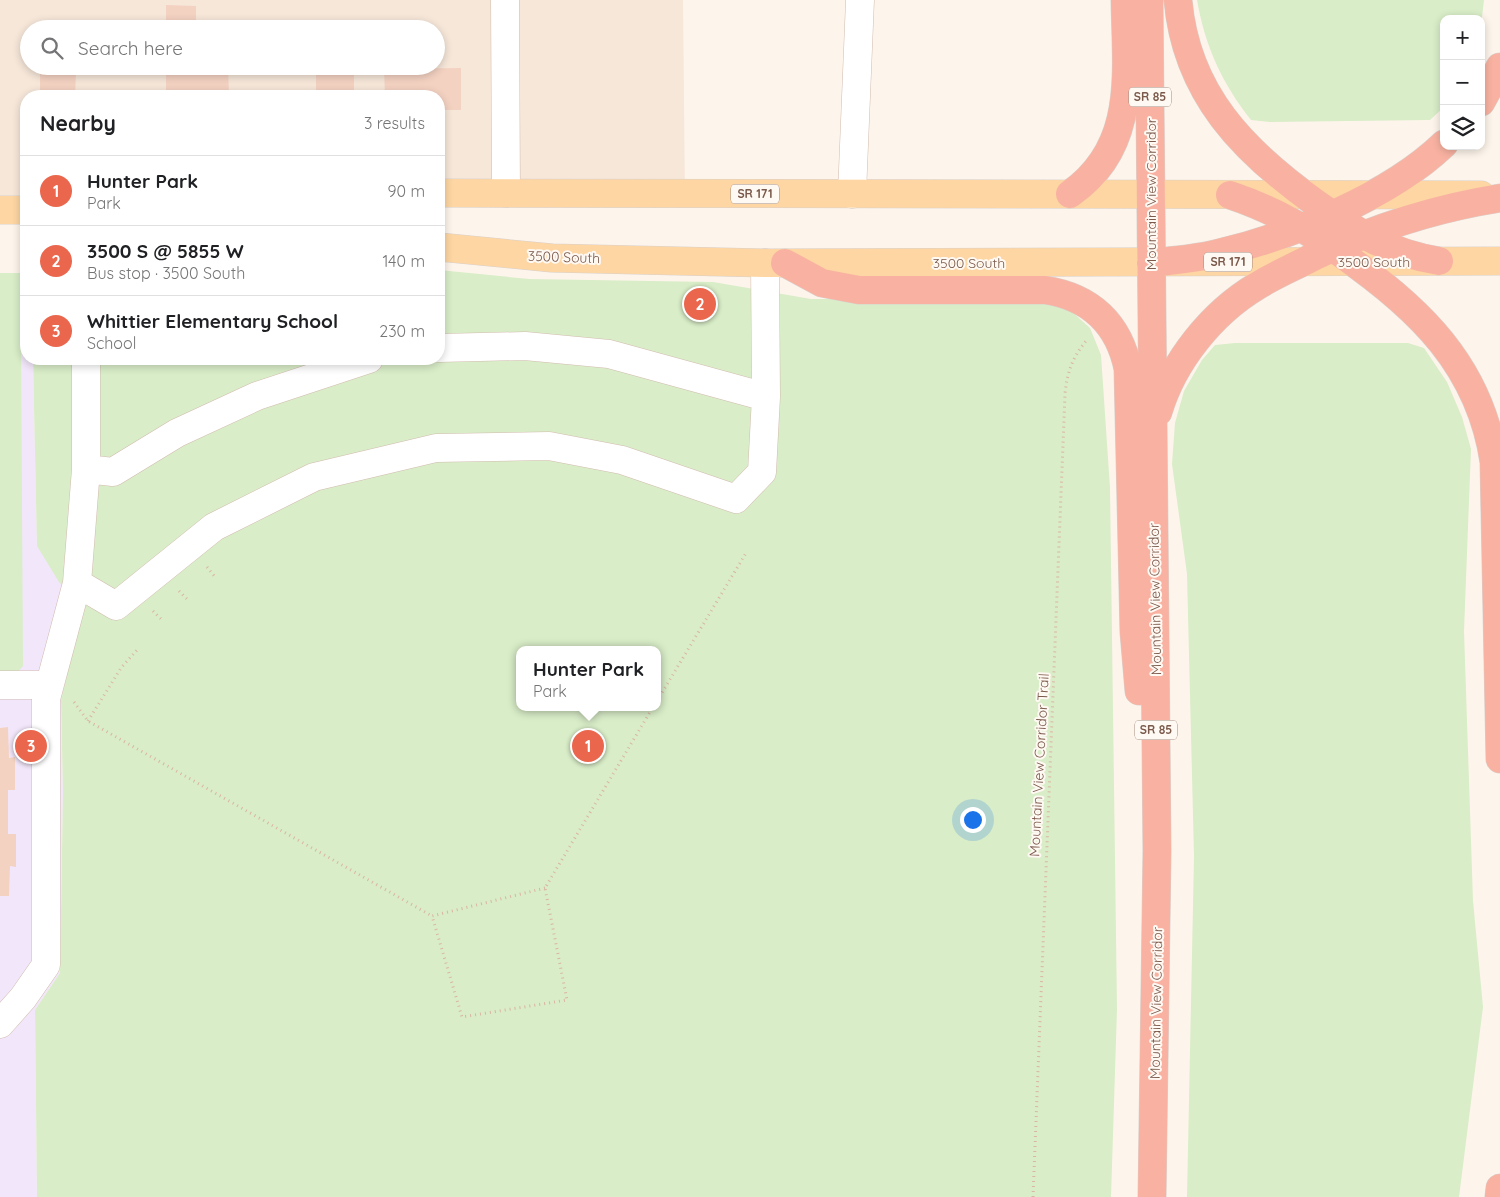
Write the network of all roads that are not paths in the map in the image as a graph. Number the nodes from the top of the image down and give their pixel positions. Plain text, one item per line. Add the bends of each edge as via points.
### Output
1 (505, 0) edge
2 (860, 0) edge
3 (1125, 0) edge
4 (1149, 0) edge
5 (1178, 0) edge
6 (1500, 68) edge
7 (1485, 95) edge
8 (1440, 147) edge
9 (445, 193) edge
10 (506, 194) junction
11 (852, 194) junction
12 (1070, 194) junction
13 (1151, 194) junction
14 (1230, 195) junction
15 (1306, 196) junction
16 (1371, 196) junction
17 (1500, 197) edge
18 (0, 210) edge
19 (20, 210) edge
20 (1331, 214) junction
21 (1301, 226) junction
22 (1363, 236) junction
23 (445, 248) edge
24 (1343, 255) junction
25 (1439, 261) junction
26 (1500, 261) edge
27 (1304, 262) junction
28 (775, 263) junction
29 (1151, 263) junction
30 (445, 348) edge
31 (86, 365) edge
32 (351, 365) edge
33 (766, 397) junction
34 (1153, 427) junction
35 (86, 469) junction
36 (77, 584) junction
37 (49, 685) junction
38 (0, 686) edge
39 (1500, 759) edge
40 (1157, 851) junction
41 (0, 1024) edge
42 (1500, 1188) edge
43 (1152, 1197) edge
44 (1499, 1197) edge

1 - 10 lane
2 - 11 lane
3 - 12 highway via 1126,89 1122,120 1100,167 1086,183
4 - 13 highway, Mountain View Corridor / SR 85
5 - 15 highway via 1190,55 1211,100 1253,154
6 - 7 highway
8 - 16 highway via 1413,170
9 - 10 main road, SR 171
10 - 11 main road, SR 171
11 - 12 main road, SR 171
12 - 13 main road, SR 171
13 - 14 main road, SR 171
13 - 29 highway, Mountain View Corridor / SR 85
14 - 15 main road, SR 171
14 - 21 highway via 1270,209
15 - 16 main road, SR 171
15 - 20 highway
16 - 17 main road, SR 171
16 - 20 highway
17 - 22 highway via 1421,214
18 - 19 main road
20 - 21 highway
20 - 22 highway
21 - 24 highway
21 - 29 highway via 1218,254
22 - 24 highway
22 - 25 highway via 1397,252
23 - 28 main road, 3500 South / SR 171 via 552,258
24 - 25 main road, 3500 South
24 - 27 highway
24 - 39 highway via 1403,301 1441,339 1468,380 1485,419 1492,448 1495,484
25 - 26 main road, 3500 South
27 - 29 main road, 3500 South / SR 171
27 - 34 highway via 1256,287 1201,335 1172,376
28 - 29 main road, 3500 South / SR 171
28 - 33 lane
28 - 40 highway via 822,283 859,290 1045,290 1061,293 1091,306 1112,328 1125,354 1130,383 1134,632
29 - 34 highway, Mountain View Corridor / SR 85
30 - 33 lane via 524,346 609,354
31 - 35 lane
32 - 35 lane via 257,396 177,433 113,472
33 - 36 lane via 762,472 736,499 622,460 549,446 436,448 314,477 214,527 116,606
34 - 40 highway, Mountain View Corridor / SR 85
35 - 36 lane
36 - 37 lane
37 - 38 lane
37 - 41 lane via 46,699 46,965
40 - 43 highway, Mountain View Corridor / SR 85
42 - 44 highway

